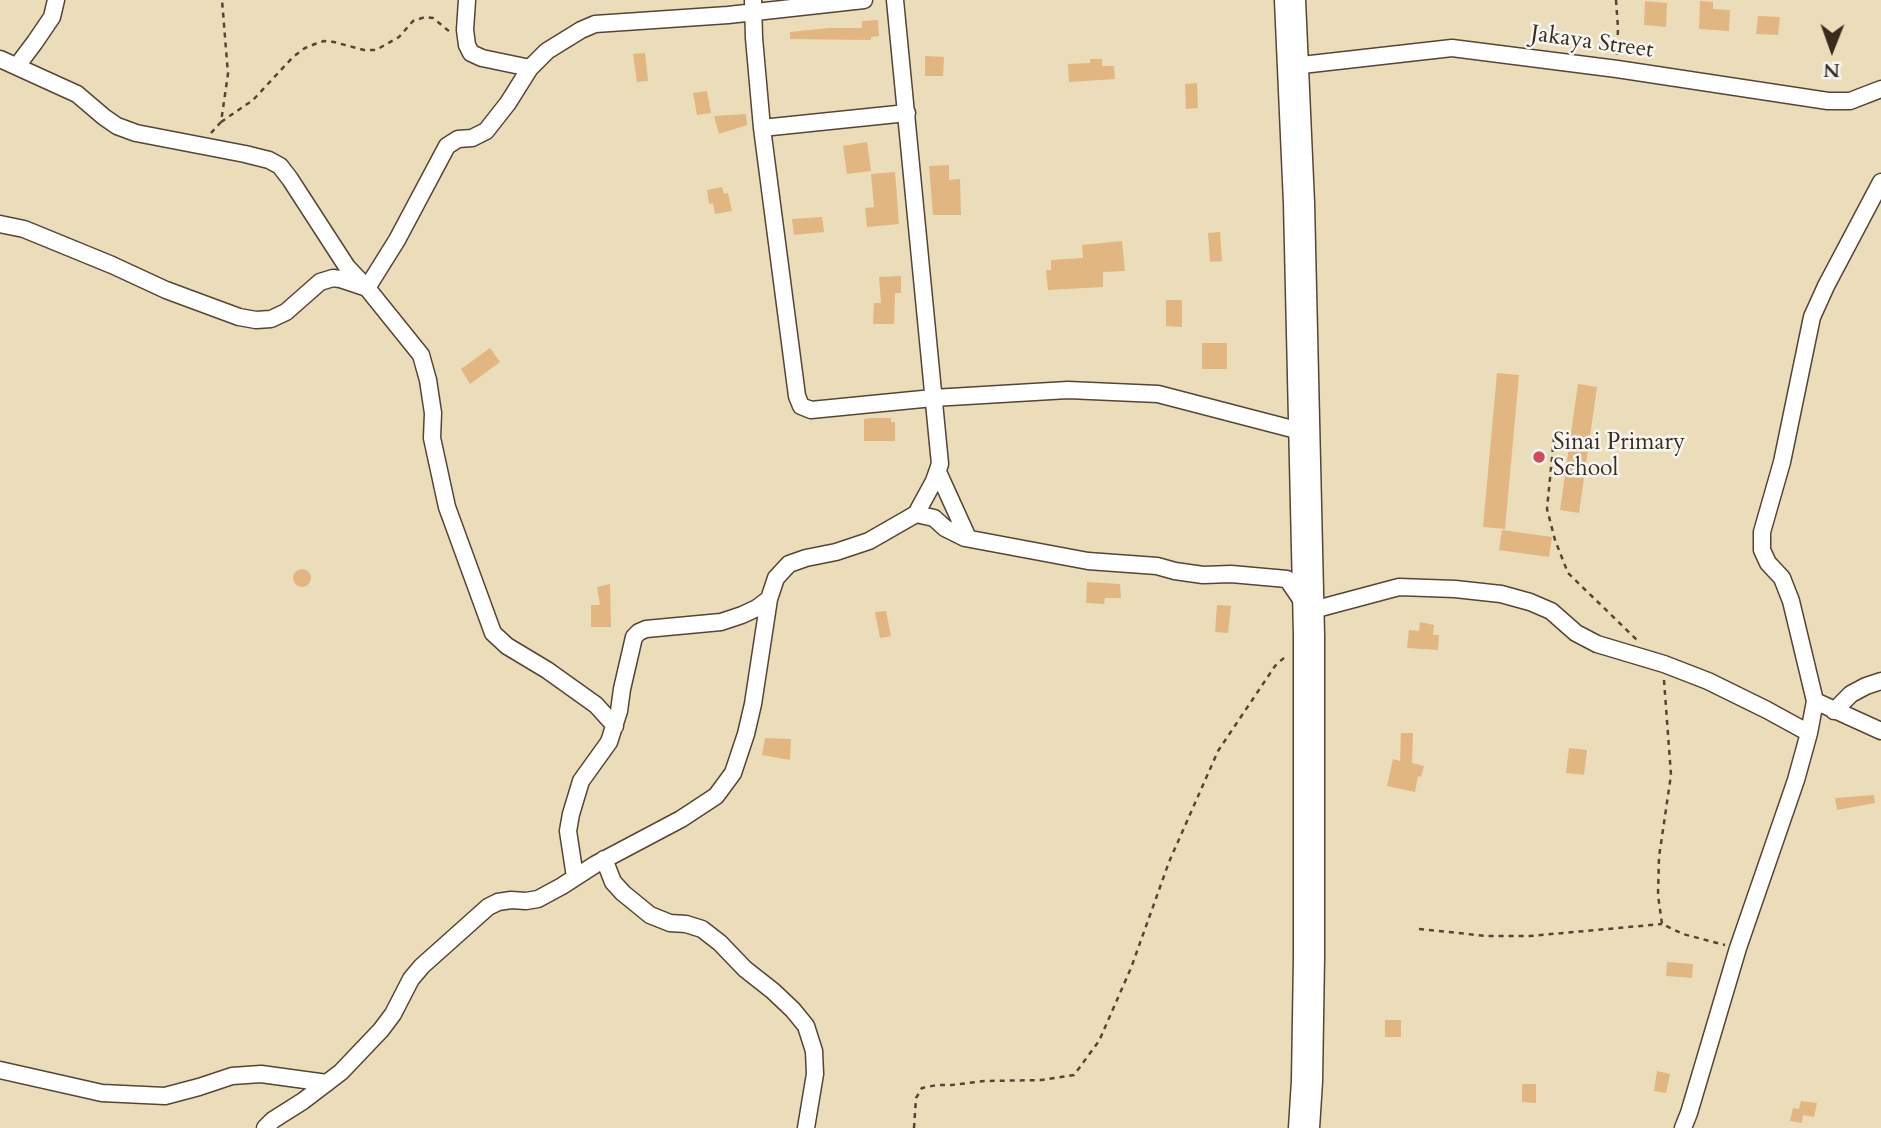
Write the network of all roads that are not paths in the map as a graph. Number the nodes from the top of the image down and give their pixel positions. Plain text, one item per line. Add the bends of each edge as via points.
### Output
1 (56, 0) edge
2 (467, 0) edge
3 (864, 0) edge
4 (895, 0) edge
5 (1290, 0) edge
6 (754, 6) edge
7 (0, 60) edge
8 (17, 66) junction
9 (1293, 66) junction
10 (530, 68) junction
11 (1881, 89) edge
12 (907, 113) junction
13 (762, 128) junction
14 (1881, 182) edge
15 (0, 224) edge
16 (367, 288) junction
17 (933, 398) junction
18 (1304, 432) junction
19 (938, 472) junction
20 (916, 514) junction
21 (968, 538) junction
22 (769, 599) junction
23 (1309, 623) junction
24 (1881, 681) edge
25 (1815, 701) junction
26 (1834, 711) junction
27 (615, 726) junction
28 (1881, 731) edge
29 (1809, 733) junction
30 (604, 859) junction
31 (575, 877) junction
32 (0, 1070) edge
33 (327, 1083) junction
34 (265, 1128) edge
35 (806, 1128) edge
36 (1304, 1128) edge
37 (1683, 1128) edge

1 - 8 street via 51,17
2 - 10 street via 465,30 471,53
3 - 6 street
4 - 12 street
5 - 9 highway
6 - 10 street via 675,20 595,24 566,38
6 - 13 street
7 - 8 street
8 - 16 street via 77,94 117,126 279,166 347,267
9 - 11 street, Jakaya Street via 1452,48 1828,101 1850,101
9 - 18 highway
10 - 16 street via 486,131 447,146
12 - 13 street
12 - 17 street
13 - 17 street via 801,406 811,410
14 - 25 street via 1812,317 1782,463 1762,532 1762,550 1782,578 1791,601
15 - 16 street via 24,229 166,290 256,320 286,312 320,282 333,278
16 - 27 street via 421,355 447,508 493,633 596,705
17 - 18 street via 1068,390 1158,394
17 - 19 street
18 - 23 highway
19 - 20 street
19 - 21 street
20 - 21 street
20 - 22 street via 869,541 789,564 776,578
21 - 23 street via 1088,561 1203,575 1287,579
22 - 27 street via 721,622 639,632 632,645
22 - 30 street via 753,704 733,773 716,796 681,820
23 - 29 street via 1399,587 1501,594 1551,611 1597,644 1664,664
23 - 36 highway
24 - 26 street via 1851,694
25 - 26 street
25 - 29 street
26 - 28 street
27 - 31 street via 610,742 581,781 574,804 568,831
29 - 37 street
30 - 31 street
30 - 35 street via 623,893 650,915 702,929 806,1026 815,1074
31 - 33 street via 538,900 498,902 477,915 422,966 381,1030
32 - 33 street via 102,1093 165,1096 241,1075
33 - 34 street

